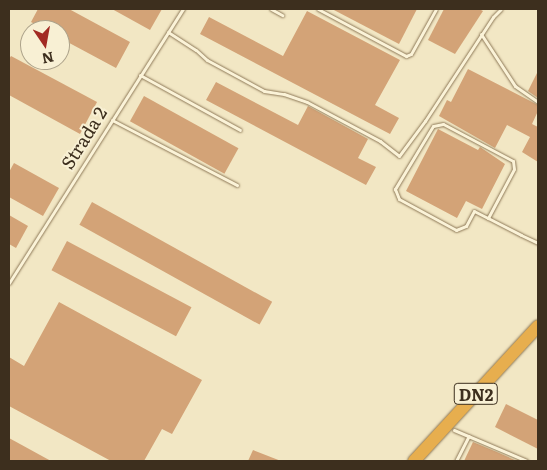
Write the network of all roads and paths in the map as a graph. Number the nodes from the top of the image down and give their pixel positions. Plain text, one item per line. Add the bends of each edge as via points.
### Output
1 (183, 9) edge
2 (271, 9) edge
3 (318, 9) edge
4 (436, 9) edge
5 (499, 9) edge
6 (282, 15) dead end
7 (168, 32) junction
8 (481, 34) junction
9 (140, 75) junction
10 (538, 102) edge
11 (112, 120) junction
12 (240, 130) dead end
13 (238, 185) dead end
14 (488, 218) junction
15 (538, 243) edge
16 (9, 283) edge
17 (538, 326) edge
18 (538, 338) edge
19 (454, 430) junction
20 (469, 436) junction
21 (414, 461) edge
22 (426, 461) edge
23 (456, 461) edge
24 (527, 461) edge

1 - 7 lane, Strada 2
2 - 6 lane
3 - 4 lane via 406,56 411,54
5 - 8 lane
7 - 8 lane via 207,60 264,92 284,94 307,102 380,141 399,156
7 - 9 lane, Strada 2
8 - 10 lane via 515,86
9 - 11 lane, Strada 2
9 - 12 lane
11 - 13 lane
11 - 16 lane, Strada 2
14 - 14 lane via 474,211 466,226 456,230 399,199 395,189 433,126 443,124 513,161 514,169
14 - 15 lane
17 - 21 highway, DN2
18 - 19 highway, DN2
19 - 20 lane
19 - 22 highway, DN2
20 - 23 lane
20 - 24 lane

